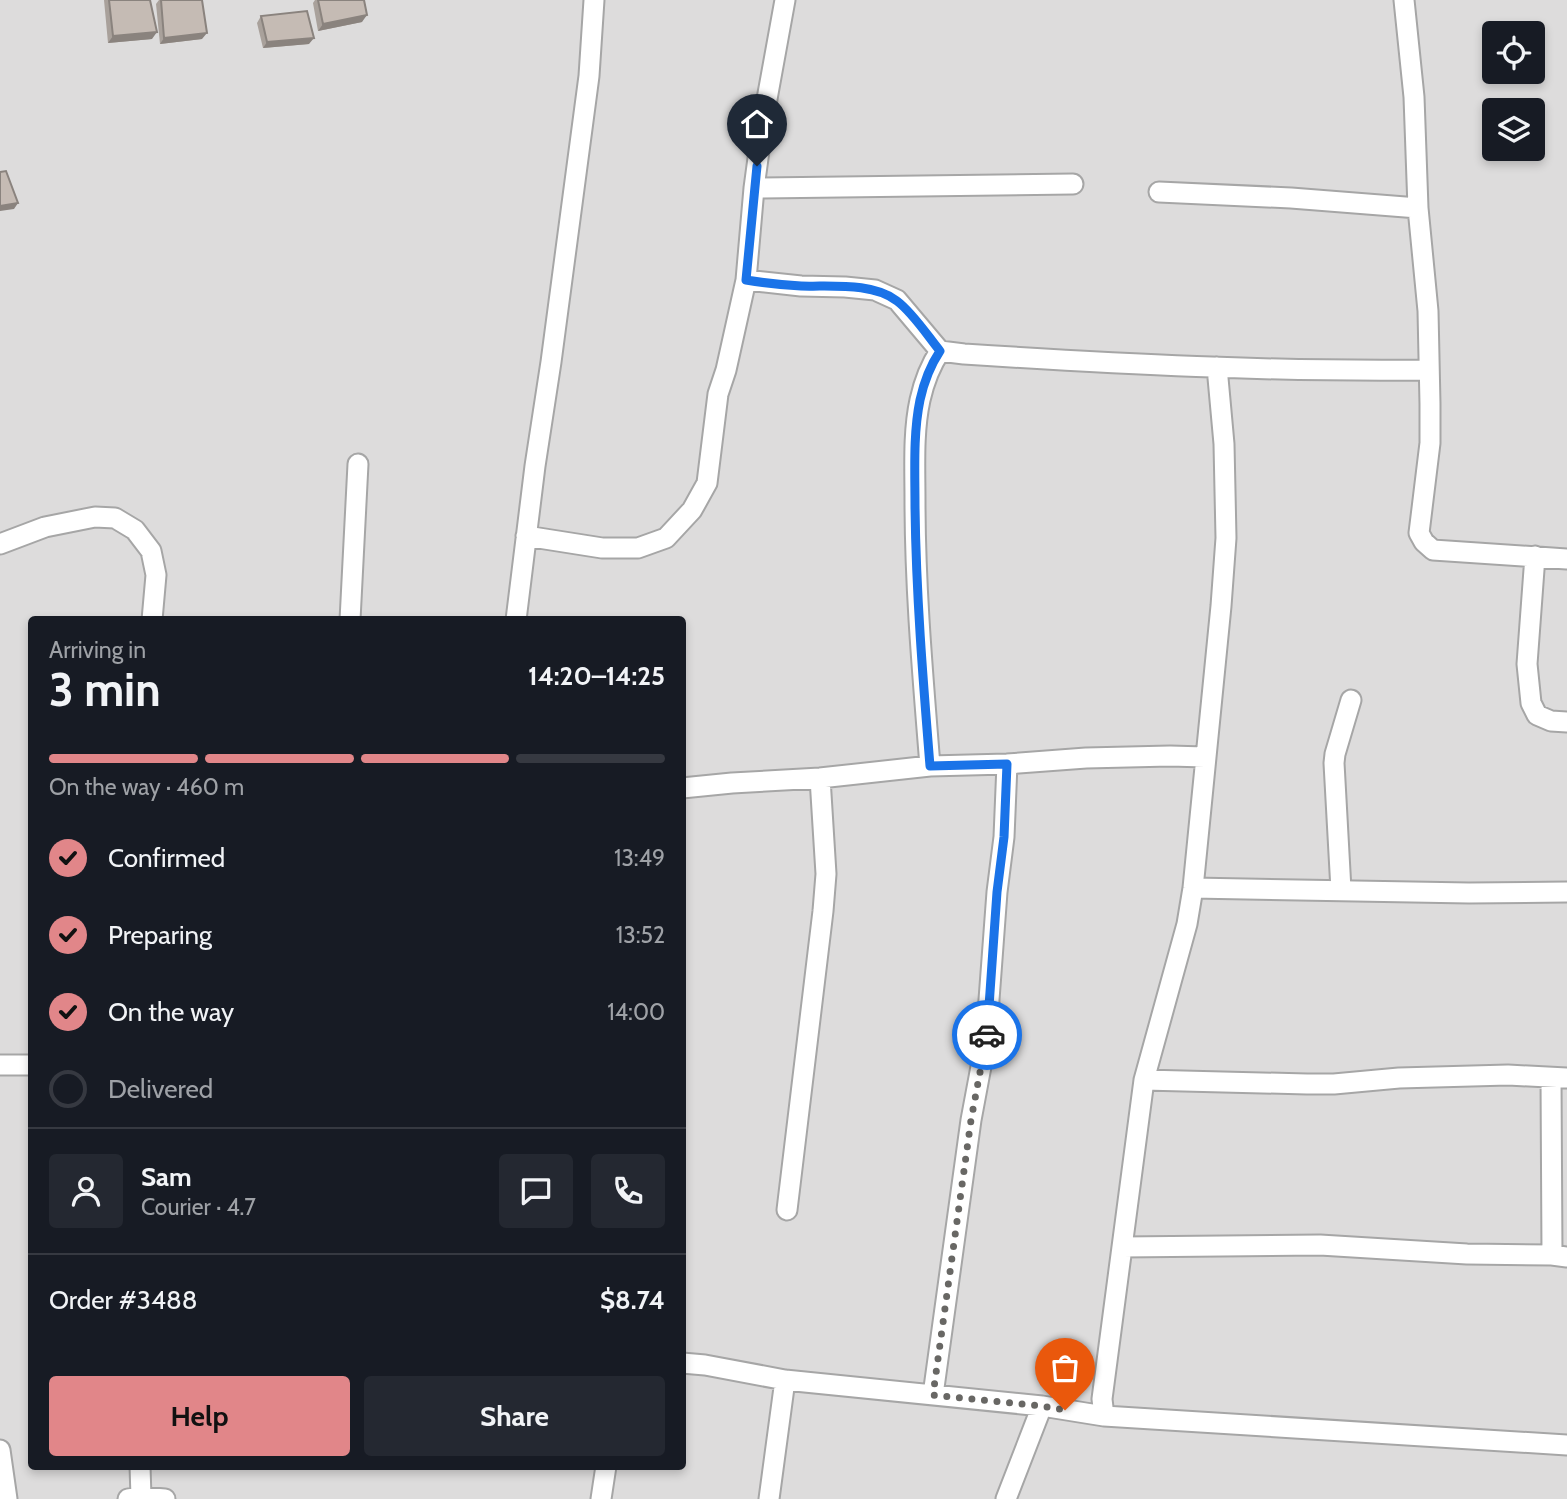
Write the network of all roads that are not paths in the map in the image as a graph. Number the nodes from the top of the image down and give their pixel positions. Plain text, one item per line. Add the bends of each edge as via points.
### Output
1 (594, 0) edge
2 (785, 0) edge
3 (1404, 0) edge
4 (1073, 184) dead end
5 (754, 188) junction
6 (1159, 192) dead end
7 (1418, 208) junction
8 (746, 280) junction
9 (940, 351) junction
10 (1217, 367) junction
11 (1429, 370) junction
12 (358, 464) dead end
13 (526, 536) junction
14 (0, 544) edge
15 (1535, 556) junction
16 (1567, 559) edge
17 (152, 616) edge
18 (349, 616) edge
19 (516, 616) edge
20 (1351, 700) dead end
21 (1567, 722) edge
22 (1205, 757) junction
23 (1007, 764) junction
24 (930, 766) junction
25 (820, 778) junction
26 (686, 788) edge
27 (1193, 888) junction
28 (1340, 890) junction
29 (1567, 892) edge
30 (0, 1065) edge
31 (28, 1065) edge
32 (1559, 1078) edge
33 (1144, 1080) junction
34 (787, 1210) dead end
35 (1122, 1247) junction
36 (1560, 1256) edge
37 (686, 1363) edge
38 (785, 1380) junction
39 (933, 1395) junction
40 (1042, 1406) junction
41 (1104, 1416) junction
42 (1567, 1445) edge
43 (0, 1450) edge
44 (139, 1470) edge
45 (605, 1470) edge
46 (134, 1498) edge
47 (7, 1499) edge
48 (165, 1499) edge
49 (601, 1499) edge
50 (769, 1499) edge
51 (1006, 1499) edge

1 - 13 street via 589,76
2 - 5 street
3 - 7 street
4 - 5 street
5 - 8 street
6 - 7 street
7 - 11 street
8 - 9 street via 875,290 897,300
8 - 13 street via 718,394 707,484 692,510 666,538 638,548 602,548
9 - 10 street
9 - 24 street via 920,399 915,451 915,539
10 - 11 street
10 - 22 street via 1226,538
11 - 15 street via 1430,443 1419,533 1424,542 1433,550
12 - 18 street
13 - 19 street
14 - 17 street via 45,527 95,517 115,518 135,530 151,551 156,575
15 - 16 street
15 - 21 street via 1527,664 1531,703 1537,715
20 - 28 street via 1334,764
22 - 23 street
22 - 27 street
23 - 24 street
23 - 39 street via 986,1040
24 - 25 street
25 - 26 street
25 - 34 street via 826,874
27 - 28 street
27 - 33 street
28 - 29 street
30 - 31 street
32 - 33 street via 1508,1075 1335,1084
32 - 36 street
33 - 35 street
35 - 36 street via 1321,1245
35 - 41 street via 1102,1399
37 - 38 street
38 - 39 street
38 - 50 street
39 - 40 street
40 - 41 street
40 - 51 street
41 - 42 street
43 - 47 street
44 - 46 street
45 - 49 street
46 - 48 street

